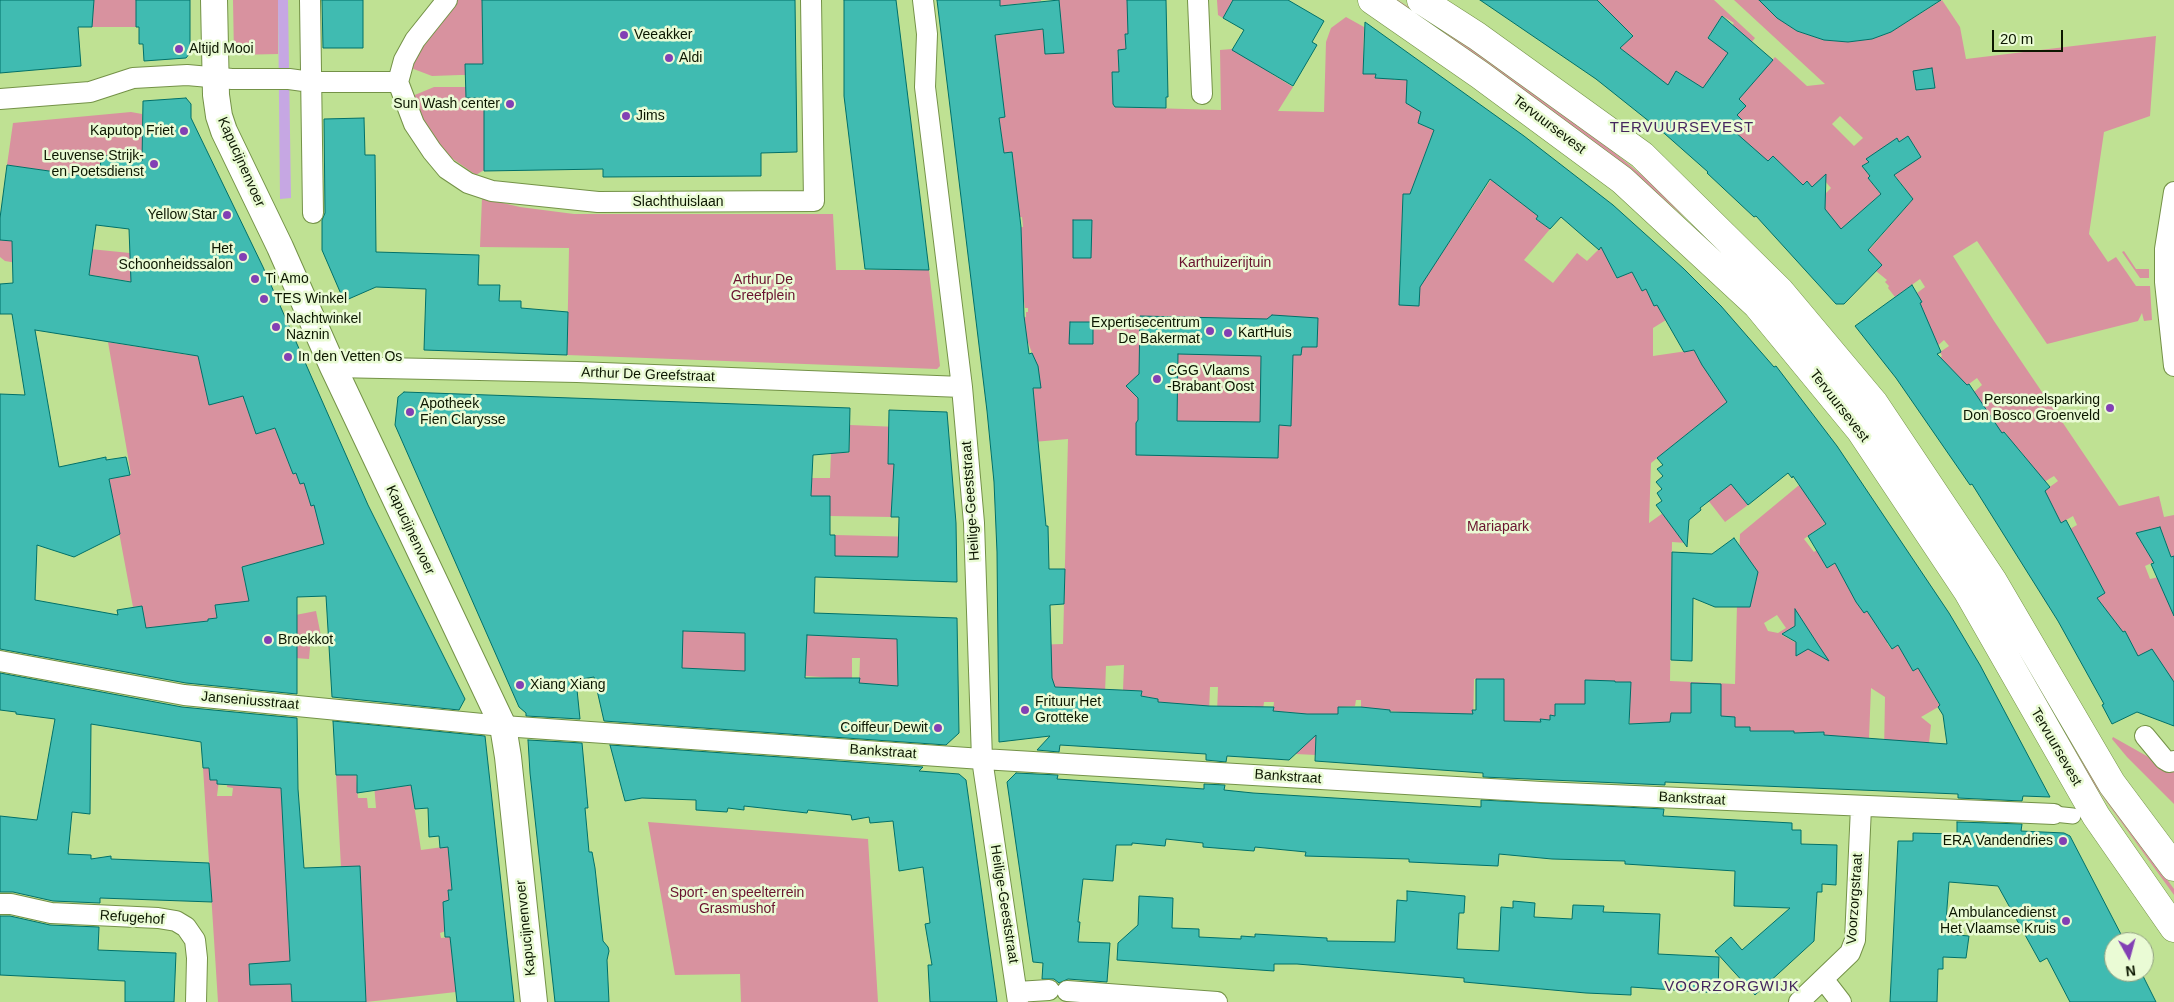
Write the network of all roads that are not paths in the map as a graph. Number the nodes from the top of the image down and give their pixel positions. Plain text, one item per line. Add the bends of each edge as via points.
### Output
1 (214, 0) edge
2 (310, 0) edge
3 (447, 0) edge
4 (811, 0) edge
5 (923, 0) edge
6 (1198, 0) edge
7 (1372, 0) edge
8 (1421, 0) edge
9 (215, 78) junction
10 (311, 82) junction
11 (398, 82) junction
12 (1202, 94) dead end
13 (0, 99) edge
14 (2174, 192) edge
15 (313, 213) dead end
16 (2174, 366) edge
17 (333, 367) junction
18 (962, 387) junction
19 (0, 661) edge
20 (503, 726) junction
21 (2145, 736) dead end
22 (982, 759) junction
23 (2174, 761) edge
24 (1861, 807) junction
25 (2063, 815) dead end
26 (2174, 867) edge
27 (0, 904) edge
28 (2174, 928) edge
29 (1824, 980) junction
30 (1017, 997) edge
31 (196, 1002) edge
32 (534, 1002) edge
33 (1217, 1002) edge
34 (1799, 1002) edge
35 (1841, 1002) edge

1 - 9 street, Kapucijnenvoer
2 - 10 street
3 - 11 street via 415,40 404,60
4 - 11 street, Slachthuislaan via 814,201 598,202 492,191 468,183 447,169 414,124
5 - 18 street, Heilige-Geeststraat via 927,34 925,87
6 - 12 street
7 - 28 main road, Tervuursevest via 1622,180 1757,305 1854,422 1898,487 1968,592 2096,816
8 - 26 main road, Tervuursevest via 1477,36 1642,156 1780,291 1879,411 1993,581 2112,784
9 - 10 street
9 - 13 street via 187,75 133,78 90,92
9 - 17 street, Kapucijnenvoer via 224,131
10 - 11 street
10 - 15 street
14 - 16 street via 2165,248 2165,274
17 - 18 street, Arthur De Greefstraat via 577,372
17 - 20 street, Kapucijnenvoer
18 - 22 street, Heilige-Geeststraat via 974,532
19 - 20 street, Janseniusstraat via 184,694
20 - 22 street, Bankstraat
20 - 32 street, Kapucijnenvoer
21 - 23 street via 2164,759
22 - 24 street, Bankstraat
22 - 30 street, Heilige-Geeststraat
24 - 25 street, Bankstraat
24 - 29 street, Voorzorgstraat via 1854,940 1850,953
27 - 31 street, Refugehof via 51,913 176,921 186,927 195,940
29 - 34 street, Voorzorgstraat
29 - 35 street
30 - 33 street via 1058,991

